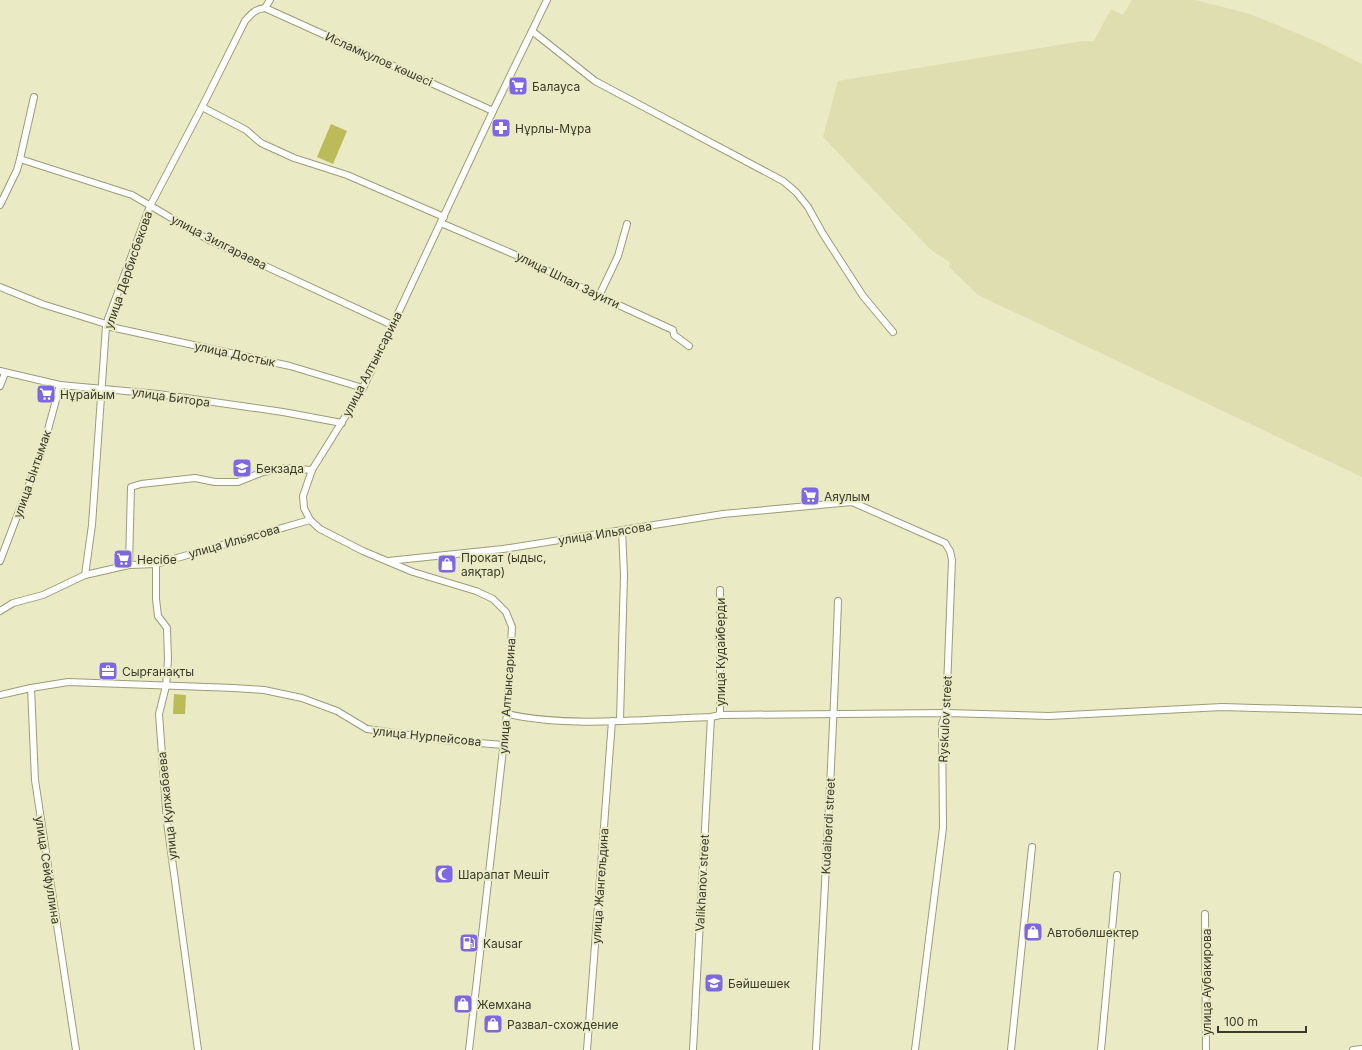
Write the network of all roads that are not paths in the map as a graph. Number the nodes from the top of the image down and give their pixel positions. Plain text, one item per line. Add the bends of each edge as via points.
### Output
1 (270, 0) edge
2 (547, 0) edge
3 (265, 8) junction
4 (532, 31) junction
5 (34, 97) dead end
6 (202, 107) junction
7 (493, 111) junction
8 (20, 159) junction
9 (0, 205) edge
10 (150, 206) junction
11 (444, 217) junction
12 (441, 223) junction
13 (627, 224) dead end
14 (0, 287) edge
15 (599, 296) junction
16 (106, 325) junction
17 (392, 325) junction
18 (893, 332) dead end
19 (689, 346) dead end
20 (3, 372) edge
21 (60, 385) junction
22 (0, 386) edge
23 (101, 388) junction
24 (362, 388) junction
25 (342, 423) junction
26 (312, 470) junction
27 (823, 504) joint
28 (310, 520) junction
29 (622, 530) junction
30 (0, 561) edge
31 (387, 561) junction
32 (156, 564) junction
33 (129, 565) junction
34 (85, 575) junction
35 (720, 590) dead end
36 (838, 601) dead end
37 (0, 611) edge
38 (166, 686) junction
39 (31, 688) junction
40 (0, 695) edge
41 (1362, 710) edge
42 (834, 713) junction
43 (946, 713) junction
44 (507, 714) junction
45 (720, 715) junction
46 (711, 717) junction
47 (620, 720) junction
48 (612, 721) junction
49 (503, 745) junction
50 (1032, 847) dead end
51 (1117, 875) dead end
52 (1206, 914) dead end
53 (1362, 1049) edge
54 (76, 1050) edge
55 (198, 1050) edge
56 (469, 1050) edge
57 (587, 1050) edge
58 (693, 1050) edge
59 (816, 1050) edge
60 (915, 1050) edge
61 (1011, 1050) edge
62 (1101, 1050) edge
63 (1206, 1050) edge
64 (1353, 1050) edge

1 - 3 street, улица Дербисбекова
2 - 4 street, улица Алтынсарина
3 - 6 street, улица Дербисбекова via 252,13 245,21
3 - 7 street, Исламқулов көшесі
4 - 7 street, улица Алтынсарина
4 - 18 street via 595,81 783,181 808,207 863,296
5 - 8 street
6 - 10 street, улица Дербисбекова
6 - 11 street via 246,130 261,143 287,155 347,175
7 - 11 street, улица Алтынсарина
8 - 9 street
8 - 10 street, улица Зилгараева via 132,195
10 - 16 street, улица Дербисбекова
10 - 17 street, улица Зилгараева via 209,240
11 - 12 street, улица Алтынсарина
12 - 15 street, улица Шпал Зауити via 518,256
12 - 17 street, улица Алтынсарина
13 - 15 street via 618,256
14 - 16 street, улица Достык
15 - 19 street, улица Шпал Зауити via 673,330 674,335
16 - 23 street, улица Дербисбекова
16 - 24 street, улица Достык via 290,366
17 - 24 street, улица Алтынсарина
20 - 21 street, улица Битора
20 - 22 street
21 - 23 street, улица Битора
21 - 30 street, улица Ынтымак via 43,448
23 - 25 street, улица Битора via 283,412
23 - 34 street, улица Дербисбекова via 92,524
24 - 25 street, улица Алтынсарина
25 - 26 street, улица Алтынсарина
26 - 28 street, улица Алтынсарина via 303,496 304,508
26 - 33 street via 287,468 262,472 238,482 215,482 195,478 130,487
27 - 29 street, улица Ильясова via 723,514
27 - 43 street, Ryskulov street via 852,502 944,543 950,551 952,582
28 - 31 street, улица Алтынсарина via 320,529
28 - 32 street, улица Ильясова
29 - 31 street, улица Ильясова via 503,549
29 - 47 street via 624,575
31 - 44 street, улица Алтынсарина via 413,572 476,590 493,599 506,612 512,627
32 - 33 street, улица Ильясова
32 - 38 street, улица Кулжабаева via 158,616 167,628
33 - 34 street, улица Ильясова
34 - 37 street, улица Ильясова via 43,596 13,603
35 - 45 street, улица Кудайберди
36 - 42 street, Kudaiberdi street
38 - 39 street, улица Нурпейсова via 68,682
38 - 49 street, улица Нурпейсова via 264,690 302,698 338,711 367,729
38 - 55 street, улица Кулжабаева via 159,714 167,822
39 - 40 street, улица Нурпейсова
39 - 54 street, улица Сейфуллина via 34,780
41 - 43 street via 1222,707 1049,716
42 - 43 street
42 - 45 street
42 - 59 street, Kudaiberdi street
43 - 60 street, Ryskulov street via 942,724 943,828
44 - 48 street via 529,719
44 - 49 street, улица Алтынсарина
45 - 46 street
46 - 47 street
46 - 58 street, Valikhanov street
47 - 48 street
48 - 57 street, улица Жангельдина
49 - 56 street, улица Алтынсарина
50 - 61 street
51 - 62 street
52 - 63 street, улица Аубакирова
53 - 64 street

